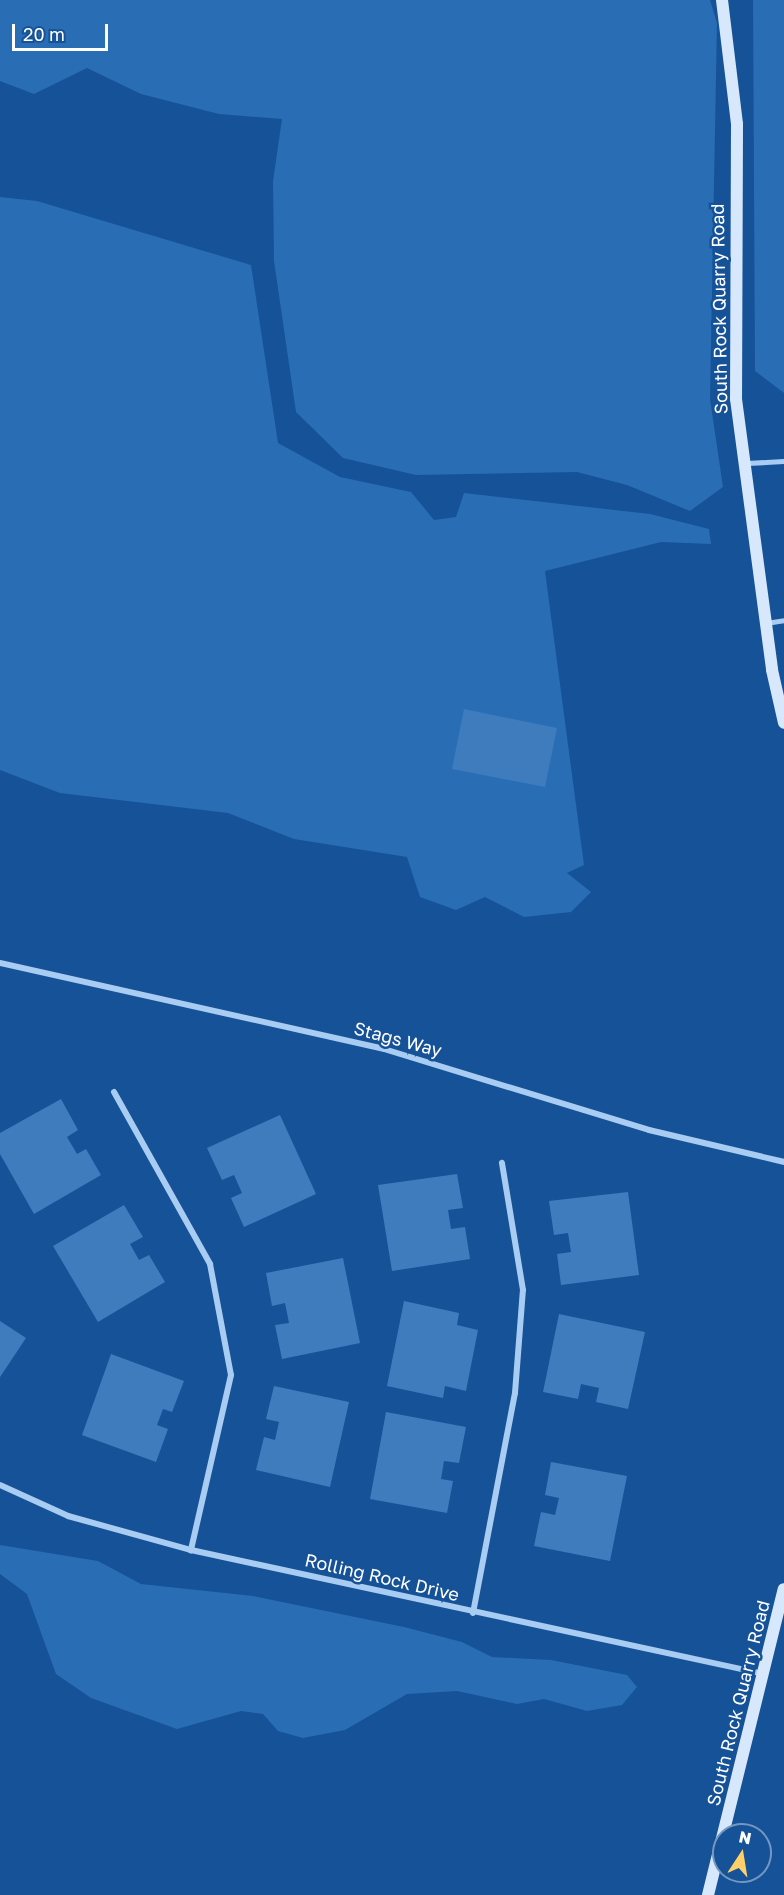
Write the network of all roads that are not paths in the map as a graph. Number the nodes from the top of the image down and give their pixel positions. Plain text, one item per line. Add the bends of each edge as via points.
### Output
1 (722, 0) edge
2 (784, 460) edge
3 (744, 463) junction
4 (784, 620) edge
5 (765, 623) junction
6 (784, 723) edge
7 (0, 963) edge
8 (114, 1092) dead end
9 (784, 1162) edge
10 (502, 1163) dead end
11 (0, 1485) edge
12 (191, 1550) junction
13 (784, 1589) edge
14 (473, 1613) junction
15 (765, 1674) junction
16 (708, 1895) edge

1 - 3 street, South Rock Quarry Road via 737,124 736,375
2 - 3 lane
3 - 5 street, South Rock Quarry Road
4 - 5 lane
5 - 6 street, South Rock Quarry Road
7 - 9 street, Stags Way via 384,1049 649,1130
8 - 12 street via 210,1264 231,1375
10 - 14 street via 522,1290 515,1393
11 - 12 street, Rolling Rock Drive via 68,1516
12 - 14 street, Rolling Rock Drive
13 - 15 street, South Rock Quarry Road
14 - 15 street, Rolling Rock Drive
15 - 16 street, South Rock Quarry Road

